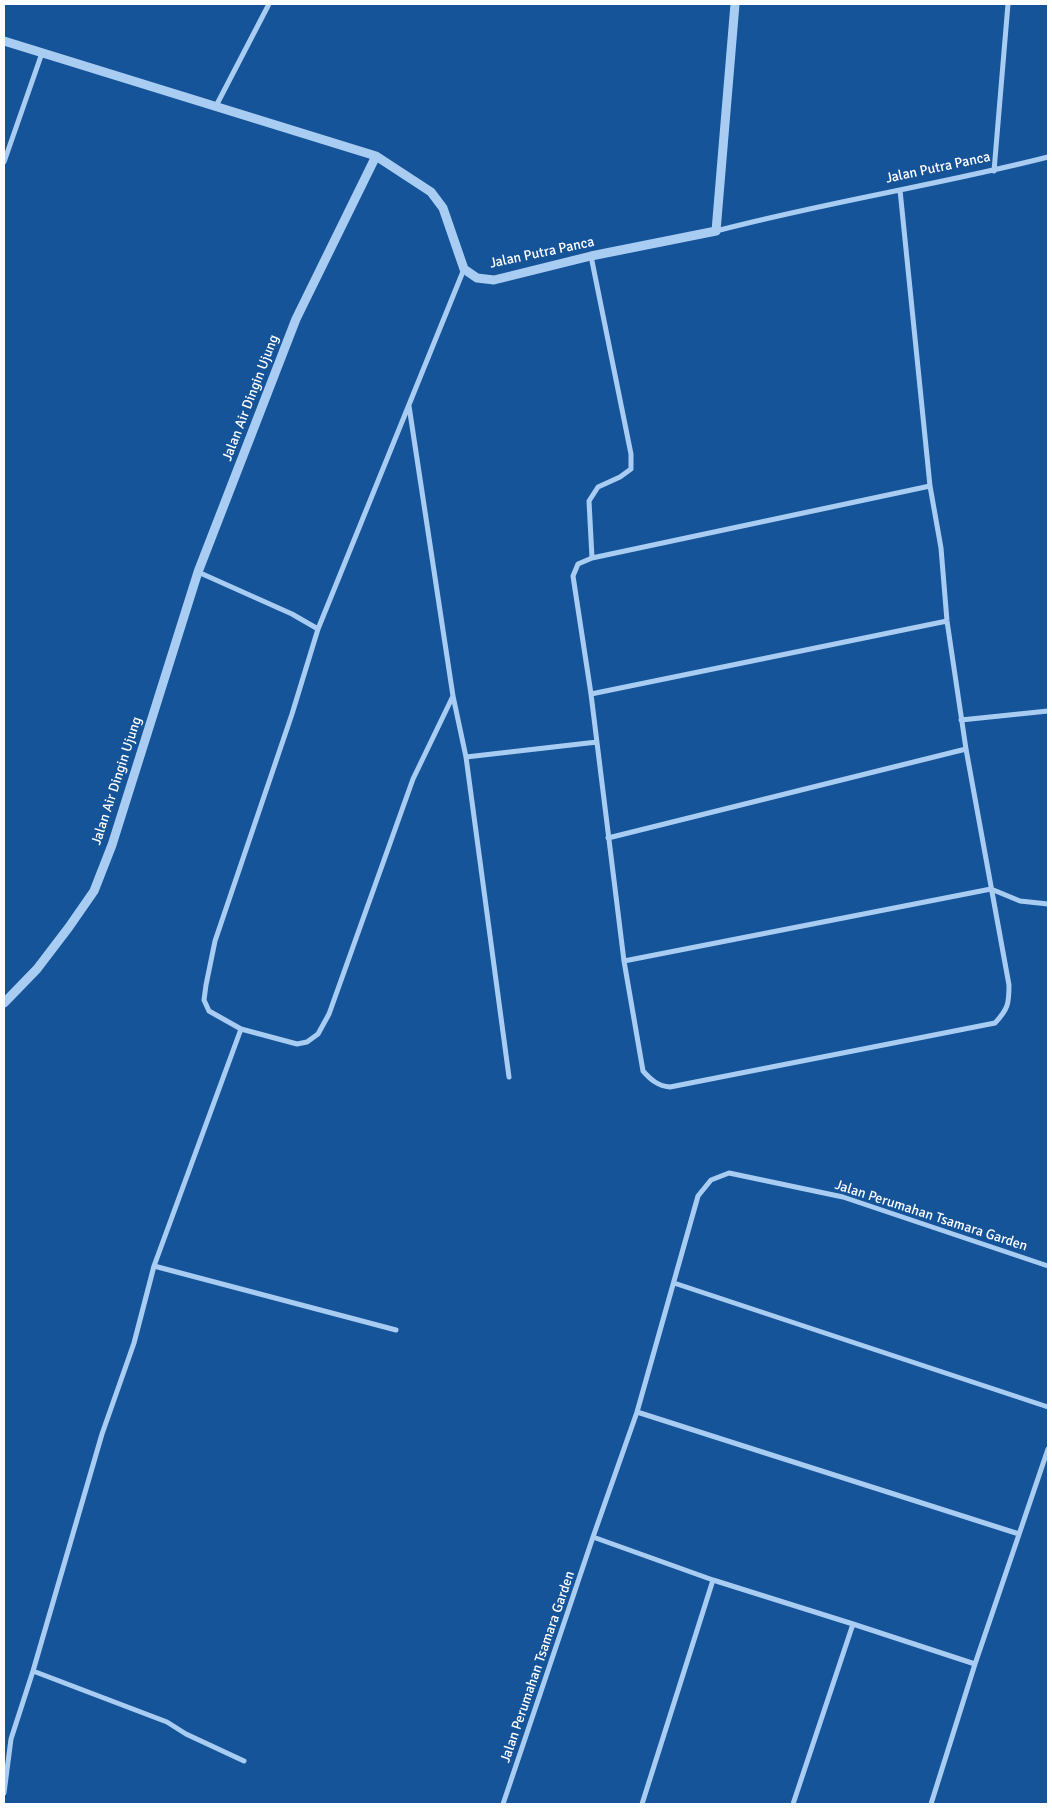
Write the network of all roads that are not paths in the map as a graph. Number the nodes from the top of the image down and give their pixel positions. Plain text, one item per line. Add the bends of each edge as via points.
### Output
1 (269, 4) edge
2 (735, 4) edge
3 (1008, 4) edge
4 (4, 41) edge
5 (42, 53) junction
6 (215, 107) junction
7 (376, 156) junction
8 (1048, 157) edge
9 (4, 162) edge
10 (994, 171) junction
11 (900, 190) junction
12 (716, 231) junction
13 (591, 256) junction
14 (464, 269) junction
15 (409, 406) junction
16 (930, 486) junction
17 (592, 558) junction
18 (198, 572) junction
19 (947, 621) junction
20 (318, 628) junction
21 (591, 694) junction
22 (453, 696) junction
23 (1048, 711) edge
24 (962, 720) junction
25 (596, 742) junction
26 (966, 749) junction
27 (466, 757) junction
28 (608, 838) junction
29 (991, 889) junction
30 (1048, 904) edge
31 (624, 961) junction
32 (4, 1003) edge
33 (241, 1029) junction
34 (510, 1078) dead end
35 (154, 1266) junction
36 (1048, 1266) edge
37 (674, 1283) junction
38 (396, 1330) dead end
39 (1048, 1407) edge
40 (637, 1412) junction
41 (1048, 1449) edge
42 (1019, 1534) junction
43 (593, 1537) junction
44 (713, 1580) junction
45 (853, 1624) junction
46 (975, 1664) junction
47 (33, 1671) junction
48 (244, 1761) dead end
49 (4, 1793) edge
50 (504, 1804) edge
51 (642, 1804) edge
52 (793, 1804) edge
53 (931, 1804) edge

1 - 6 street
2 - 12 street
3 - 10 street
4 - 5 street
5 - 6 street
5 - 9 street
6 - 7 street
7 - 14 street via 431,192 443,208
7 - 18 street, Jalan Air Dingin Ujung via 296,319
8 - 10 street, Jalan Putra Panca
10 - 11 street, Jalan Putra Panca
11 - 12 street, Jalan Putra Panca
11 - 16 street
12 - 13 street, Jalan Putra Panca
13 - 14 street, Jalan Putra Panca via 494,280 477,278
13 - 17 street via 631,454 631,469 598,487 589,501
14 - 15 street
15 - 20 street
15 - 22 street
16 - 17 street
16 - 19 street via 941,548
17 - 21 street via 578,564 573,576
18 - 20 street
18 - 32 street, Jalan Air Dingin Ujung via 112,845 94,891 37,969
19 - 21 street
19 - 24 street
20 - 33 street via 215,941 206,985 204,1000 209,1011
21 - 25 street
22 - 27 street
22 - 33 street via 413,779 329,1014 318,1034 297,1044
23 - 24 street
24 - 26 street
25 - 27 street
25 - 28 street
26 - 28 street
26 - 29 street
27 - 34 street
28 - 31 street
29 - 30 street via 1020,901
29 - 31 street
29 - 31 street via 1009,985 1009,1003 995,1024 663,1086 651,1080 644,1071
33 - 35 street
35 - 38 street
35 - 47 street via 134,1343 102,1434
36 - 37 street, Jalan Perumahan Tsamara Garden via 843,1197 729,1173 711,1180 698,1196
37 - 39 street
37 - 40 street, Jalan Perumahan Tsamara Garden
40 - 42 street
40 - 43 street, Jalan Perumahan Tsamara Garden
41 - 42 street
42 - 46 street
43 - 44 street
43 - 50 street, Jalan Perumahan Tsamara Garden
44 - 45 street
44 - 51 street
45 - 46 street
45 - 52 street
46 - 53 street
47 - 48 street via 167,1722
47 - 49 street via 10,1739

